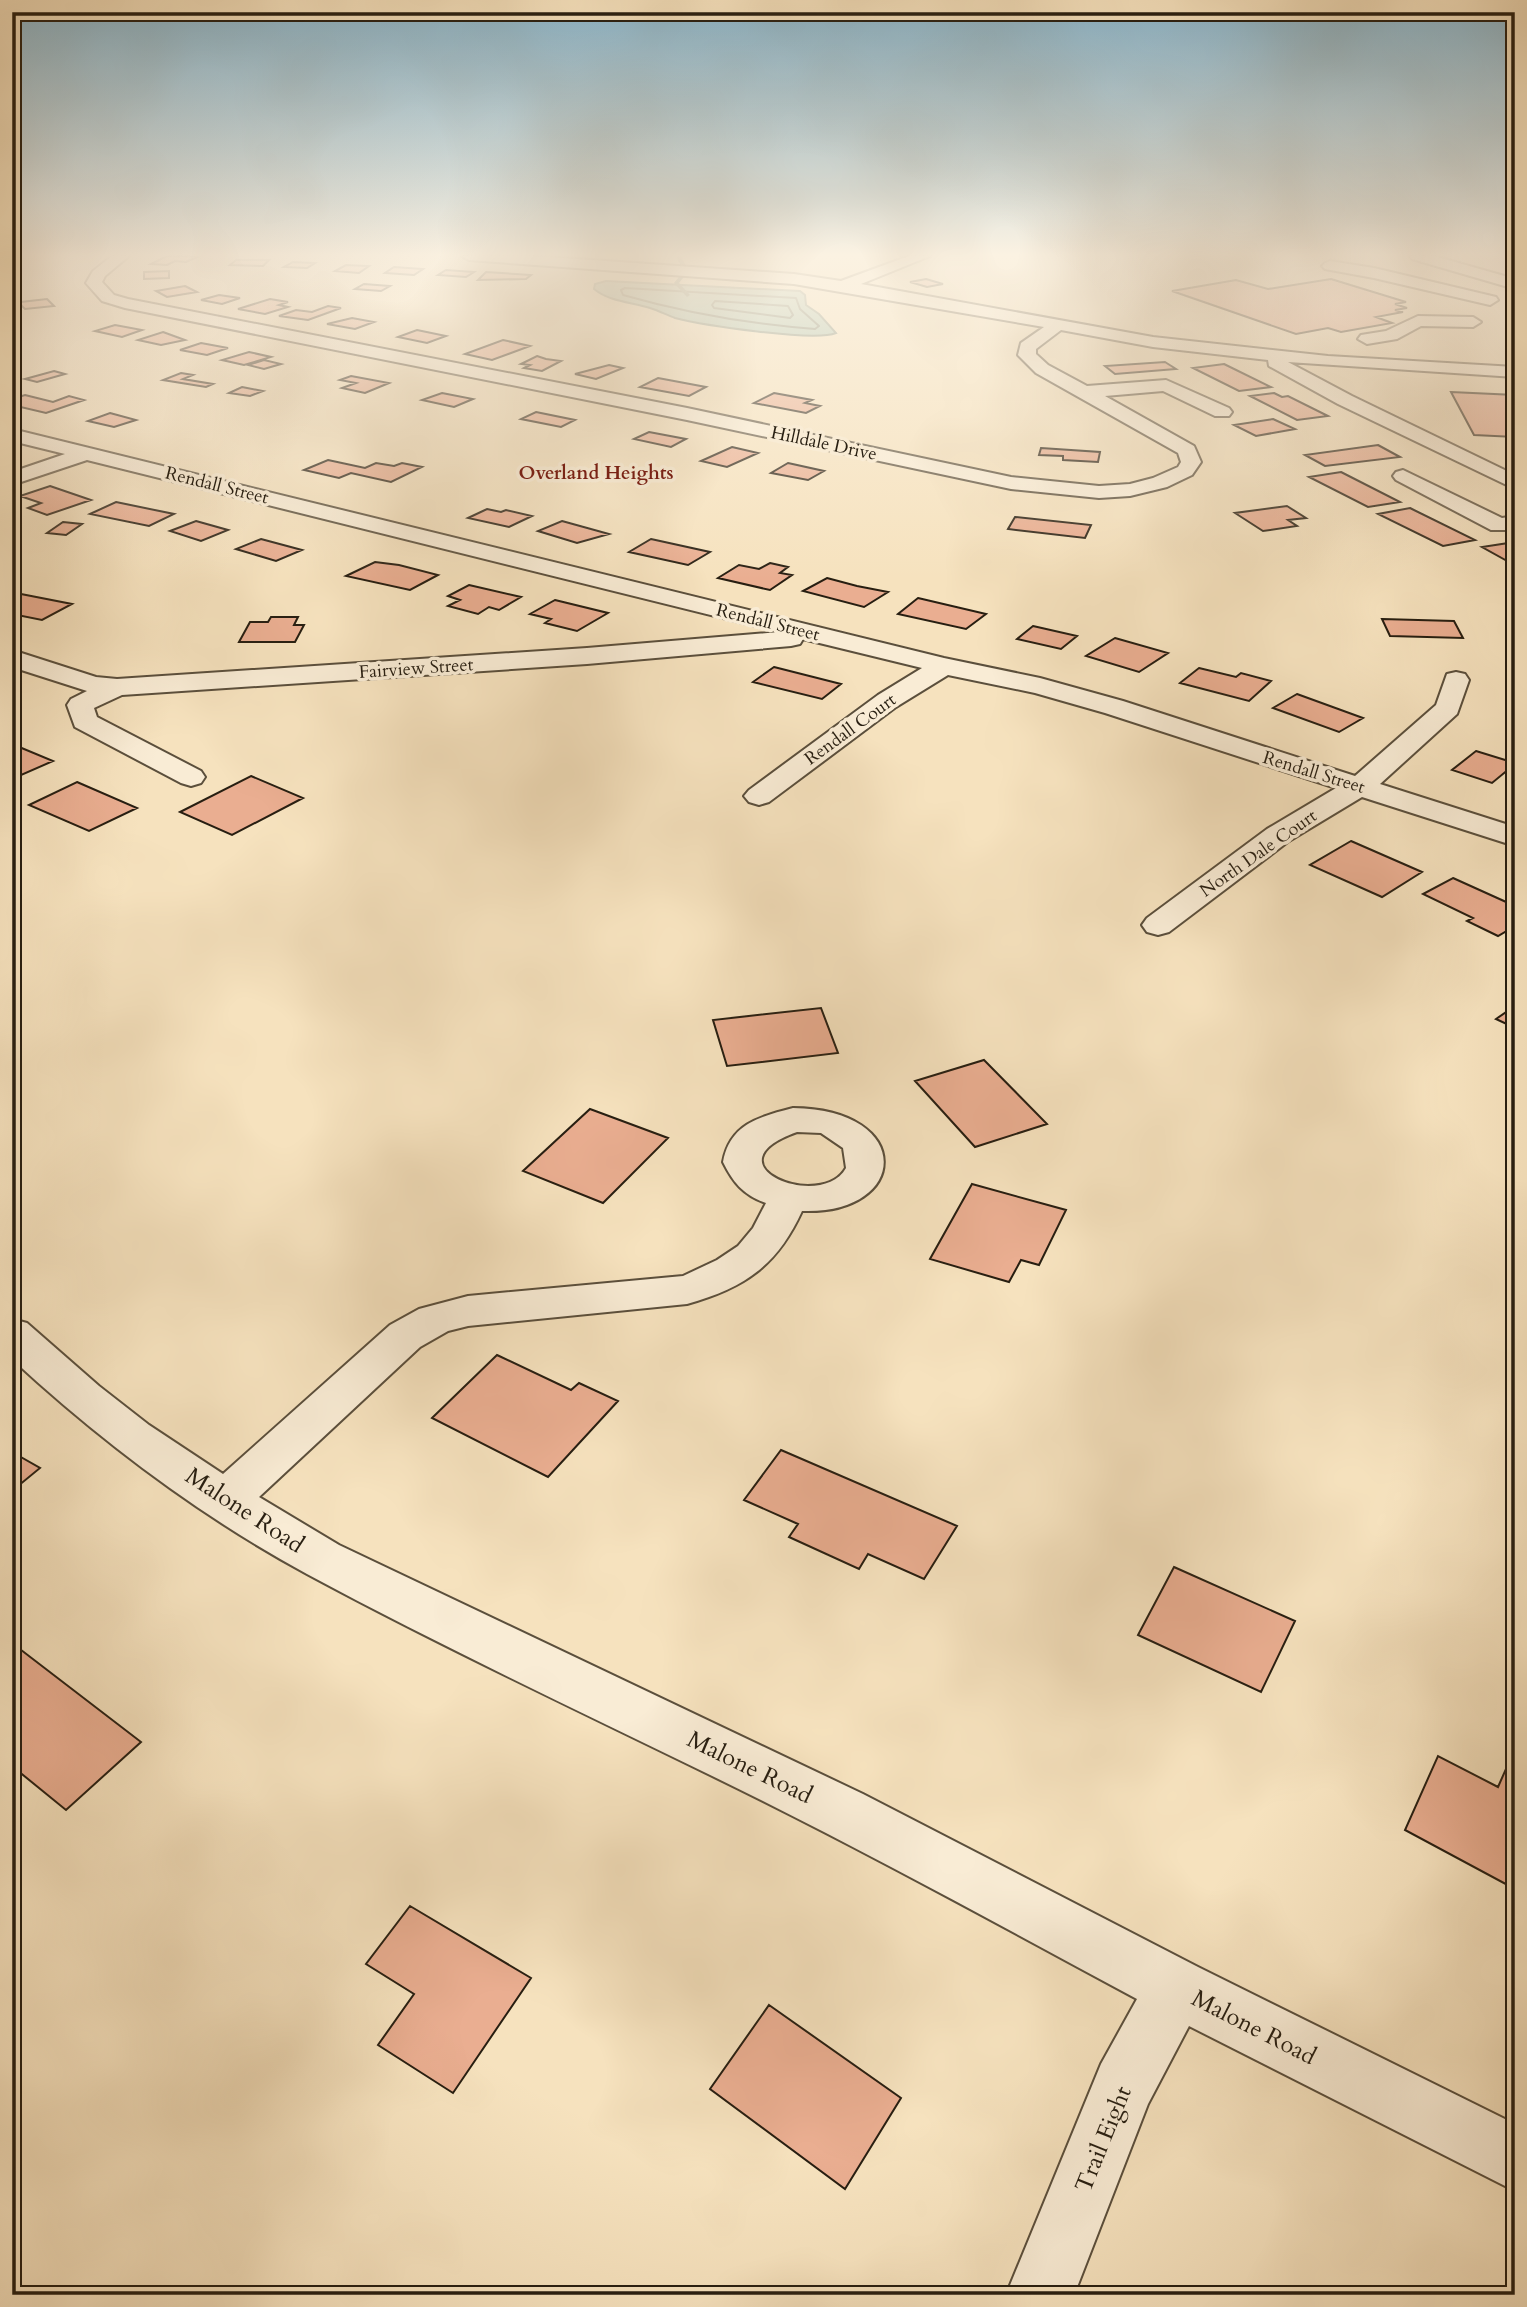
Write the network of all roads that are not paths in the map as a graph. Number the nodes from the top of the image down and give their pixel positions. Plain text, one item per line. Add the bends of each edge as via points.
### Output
1 (432, 364) edge
2 (1036, 364) edge
3 (1279, 364) edge
4 (1481, 364) edge
5 (1515, 372) edge
6 (1084, 392) junction
7 (1222, 412) dead end
8 (12, 435) edge
9 (87, 453) junction
10 (1515, 471) edge
11 (1493, 472) junction
12 (1403, 476) dead end
13 (12, 479) edge
14 (1515, 483) edge
15 (1515, 523) edge
16 (824, 636) junction
17 (12, 658) edge
18 (944, 666) junction
19 (1456, 680) dead end
20 (117, 687) junction
21 (191, 777) dead end
22 (1360, 786) junction
23 (759, 796) dead end
24 (1515, 837) edge
25 (1158, 925) dead end
26 (788, 1198) dead end
27 (12, 1334) edge
28 (225, 1500) junction
29 (1177, 1988) junction
30 (1515, 2159) edge
31 (1040, 2295) edge

1 - 6 street, Hilldale Drive via 1011,483 1099,492 1130,490 1185,471 1191,462 1186,450
2 - 6 street, Hilldale Drive
3 - 11 street
4 - 5 street
6 - 7 street via 1166,385
8 - 9 street, Rendall Street
9 - 13 street
9 - 16 street, Rendall Street
10 - 11 street
11 - 14 street
12 - 15 street via 1499,525
16 - 18 street, Rendall Street
16 - 20 street, Fairview Street
17 - 20 street, Fairview Street via 93,685
18 - 22 street, Rendall Street via 1114,707
18 - 23 street, Rendall Court via 887,701
19 - 22 street, North Dale Court via 1448,708
20 - 21 street via 80,705 85,721
22 - 24 street, Rendall Street
22 - 25 street, North Dale Court via 1278,835
26 - 28 street via 767,1239 715,1281 687,1290 468,1311 434,1320 404,1336
27 - 28 street, Malone Road via 132,1437
28 - 29 street, Malone Road via 322,1559 843,1812
29 - 30 street, Malone Road
29 - 31 street, Trail Eight via 1123,2086

